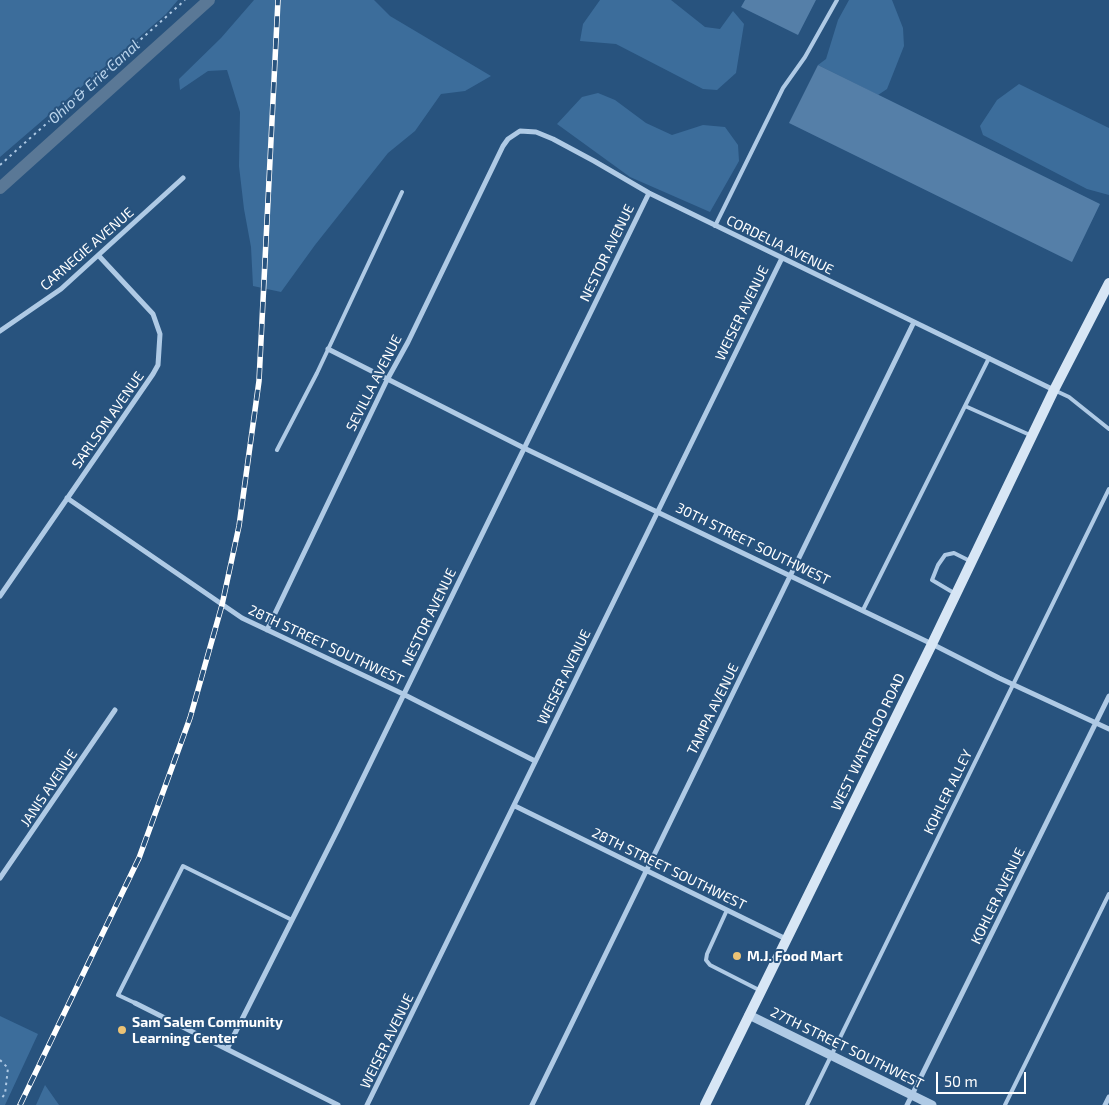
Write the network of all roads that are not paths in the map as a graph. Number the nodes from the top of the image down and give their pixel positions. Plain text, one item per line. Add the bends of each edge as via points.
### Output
1 (837, 0) edge
2 (503, 146) joint
3 (184, 178) dead end
4 (402, 192) dead end
5 (648, 194) junction
6 (715, 226) junction
7 (99, 256) junction
8 (782, 258) junction
9 (1109, 283) edge
10 (914, 322) junction
11 (0, 331) edge
12 (328, 350) junction
13 (989, 358) junction
14 (387, 380) junction
15 (1054, 390) junction
16 (965, 406) junction
17 (1109, 428) edge
18 (1032, 436) junction
19 (524, 448) junction
20 (277, 450) dead end
21 (1109, 489) edge
22 (68, 498) junction
23 (657, 510) junction
24 (972, 562) junction
25 (791, 575) junction
26 (956, 594) junction
27 (0, 596) edge
28 (862, 610) junction
29 (267, 630) junction
30 (932, 644) junction
31 (1013, 684) junction
32 (404, 694) junction
33 (1109, 696) edge
34 (115, 710) dead end
35 (1097, 722) junction
36 (1109, 729) edge
37 (535, 761) junction
38 (515, 806) junction
39 (648, 871) junction
40 (0, 878) edge
41 (1109, 894) edge
42 (727, 910) junction
43 (292, 920) junction
44 (786, 939) junction
45 (761, 991) junction
46 (135, 1003) joint
47 (749, 1016) junction
48 (226, 1049) junction
49 (832, 1056) junction
50 (911, 1095) junction
51 (1109, 1097) edge
52 (338, 1105) edge
53 (367, 1105) edge
54 (532, 1105) edge
55 (704, 1105) edge
56 (807, 1105) edge
57 (906, 1105) edge
58 (932, 1105) edge
59 (1005, 1105) edge
60 (1105, 1105) edge

1 - 6 lane via 806,57 783,88
2 - 5 street, CORDELIA AVENUE via 514,134 527,130 536,132 594,161
2 - 14 street, SEVILLA AVENUE
3 - 7 street, CARNEGIE AVENUE
4 - 12 lane
5 - 6 street, CORDELIA AVENUE
5 - 19 street, NESTOR AVENUE
6 - 8 street, CORDELIA AVENUE
7 - 11 street, CARNEGIE AVENUE via 61,289
7 - 22 street, SARLSON AVENUE via 153,314 160,334 160,354 153,374
8 - 10 street, CORDELIA AVENUE
8 - 23 street, WEISER AVENUE
9 - 15 main road, WEST WATERLOO ROAD
10 - 13 street, CORDELIA AVENUE
10 - 25 street, TAMPA AVENUE
12 - 14 street, 30TH STREET SOUTHWEST
12 - 20 lane
13 - 15 street, CORDELIA AVENUE
13 - 16 lane
14 - 19 street, 30TH STREET SOUTHWEST
14 - 29 street, SEVILLA AVENUE
15 - 17 lane via 1069,397
15 - 18 main road, WEST WATERLOO ROAD
16 - 18 lane
16 - 28 lane
18 - 24 main road, WEST WATERLOO ROAD
19 - 23 street, 30TH STREET SOUTHWEST
19 - 32 street, NESTOR AVENUE
21 - 31 lane, KOHLER ALLEY
22 - 27 street, SARLSON AVENUE
22 - 29 street, 28TH STREET SOUTHWEST via 235,614
23 - 25 street, 30TH STREET SOUTHWEST
23 - 37 street, WEISER AVENUE
24 - 26 main road, WEST WATERLOO ROAD
24 - 26 lane via 954,553 945,554 938,566 932,580
25 - 28 street, 30TH STREET SOUTHWEST
25 - 39 street, TAMPA AVENUE
26 - 30 main road, WEST WATERLOO ROAD
28 - 30 street, 30TH STREET SOUTHWEST
29 - 32 street, 28TH STREET SOUTHWEST
30 - 31 street, 30TH STREET SOUTHWEST
30 - 44 main road, WEST WATERLOO ROAD
31 - 35 street, 30TH STREET SOUTHWEST
31 - 49 lane, KOHLER ALLEY
32 - 37 street, 28TH STREET SOUTHWEST
32 - 43 street, NESTOR AVENUE
33 - 35 street, KOHLER AVENUE
34 - 40 street, JANIS AVENUE
35 - 36 street, 30TH STREET SOUTHWEST
35 - 50 street, KOHLER AVENUE
37 - 38 street, WEISER AVENUE
38 - 39 street, 28TH STREET SOUTHWEST
38 - 53 street, WEISER AVENUE
39 - 42 street, 28TH STREET SOUTHWEST
39 - 54 street, TAMPA AVENUE
41 - 59 lane
42 - 44 street, 28TH STREET SOUTHWEST
42 - 45 lane via 706,960
43 - 46 lane via 182,866 118,995
43 - 48 street, NESTOR AVENUE
44 - 45 main road, WEST WATERLOO ROAD
45 - 47 main road, WEST WATERLOO ROAD
46 - 48 street
47 - 49 street, 27TH STREET SOUTHWEST
47 - 55 main road, WEST WATERLOO ROAD
48 - 52 street
49 - 50 street, 27TH STREET SOUTHWEST
49 - 56 lane, KOHLER ALLEY
50 - 57 street, KOHLER AVENUE
50 - 58 street, 27TH STREET SOUTHWEST
51 - 60 street

